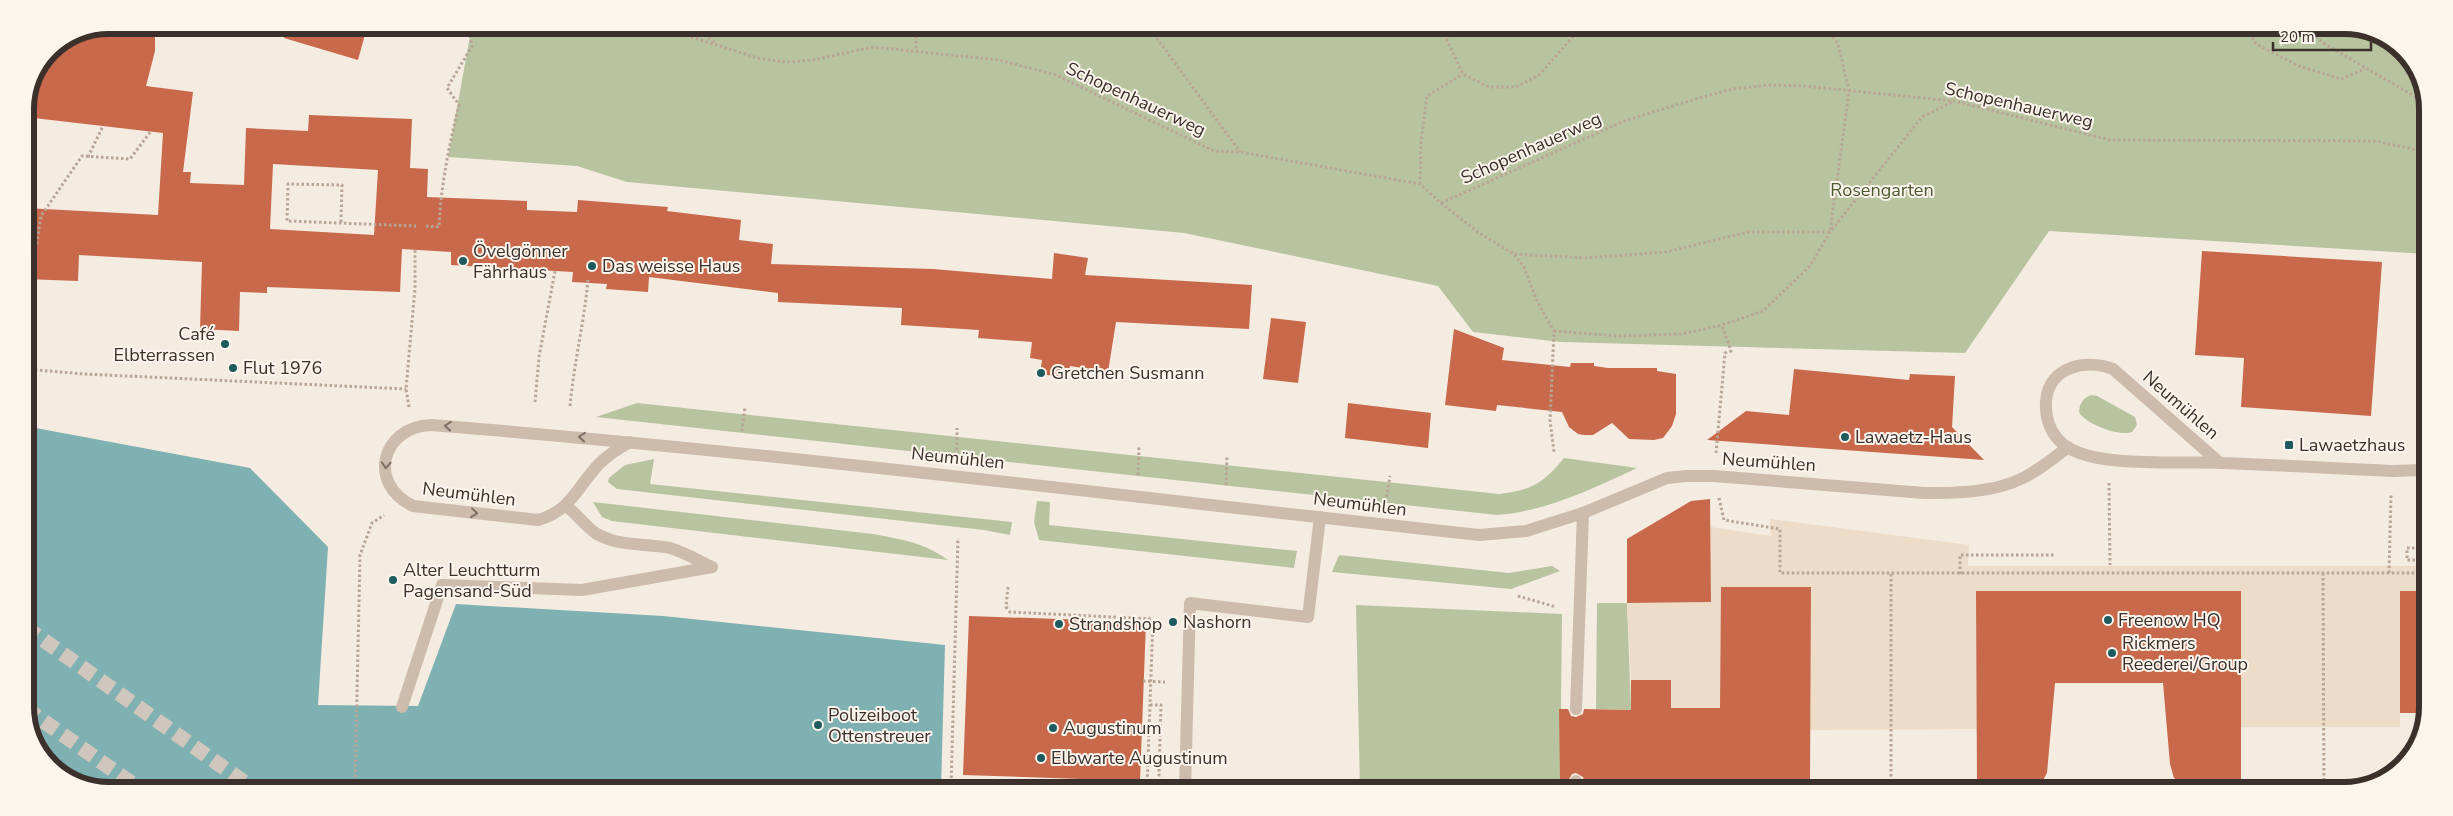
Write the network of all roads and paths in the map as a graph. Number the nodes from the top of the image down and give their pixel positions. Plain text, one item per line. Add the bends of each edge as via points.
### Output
1 (469, 34) edge
2 (681, 34) edge
3 (705, 34) edge
4 (916, 34) edge
5 (1154, 34) edge
6 (1444, 34) edge
7 (1575, 34) edge
8 (1831, 34) edge
9 (2250, 34) edge
10 (2314, 34) edge
11 (719, 46) junction
12 (916, 50) junction
13 (2365, 69) junction
14 (1463, 74) junction
15 (1849, 90) junction
16 (2418, 99) edge
17 (1954, 101) junction
18 (103, 126) dead end
19 (151, 131) dead end
20 (2419, 150) edge
21 (1240, 152) junction
22 (88, 157) junction
23 (1420, 184) junction
24 (1441, 203) junction
25 (342, 222) junction
26 (416, 226) dead end
27 (426, 226) dead end
28 (1830, 232) junction
29 (415, 250) dead end
30 (1514, 254) junction
31 (34, 258) edge
32 (555, 271) dead end
33 (588, 280) dead end
34 (1722, 325) junction
35 (1554, 331) junction
36 (34, 370) edge
37 (1722, 382) dead end
38 (535, 402) dead end
39 (570, 406) dead end
40 (745, 407) dead end
41 (742, 428) dead end
42 (957, 428) dead end
43 (630, 442) junction
44 (1139, 448) dead end
45 (2068, 448) junction
46 (957, 450) dead end
47 (1554, 452) dead end
48 (1228, 457) dead end
49 (2220, 463) junction
50 (1139, 470) dead end
51 (2419, 470) edge
52 (2391, 471) junction
53 (1390, 476) dead end
54 (1226, 480) dead end
55 (2109, 490) dead end
56 (1386, 498) dead end
57 (403, 501) junction
58 (566, 506) junction
59 (1583, 513) junction
60 (1320, 517) junction
61 (1731, 522) dead end
62 (958, 538) dead end
63 (2419, 548) edge
64 (2054, 555) dead end
65 (2419, 560) edge
66 (2110, 565) dead end
67 (2323, 573) junction
68 (2389, 573) junction
69 (2419, 573) edge
70 (1891, 574) junction
71 (1960, 574) junction
72 (1008, 587) dead end
73 (1518, 596) dead end
74 (1579, 614) junction
75 (1144, 681) dead end
76 (1151, 681) junction
77 (1170, 682) dead end
78 (402, 707) dead end
79 (1576, 709) dead end
80 (355, 782) edge
81 (951, 782) edge
82 (1147, 782) edge
83 (1184, 782) edge
84 (1891, 782) edge
85 (2324, 782) edge

1 - 27 path via 472,46 447,88 459,105 449,145 439,227
2 - 11 path, Schopenhauerweg
3 - 11 path
4 - 12 path
5 - 21 path
6 - 14 path
7 - 14 path via 1539,75 1516,87 1489,87
8 - 15 path via 1838,44
9 - 13 path via 2256,44 2298,66 2341,79
10 - 13 path
11 - 12 path, Schopenhauerweg via 761,59 787,62 873,47
12 - 21 path, Schopenhauerweg via 999,60 1056,75 1214,151
13 - 16 path
14 - 23 path via 1427,96
15 - 17 path, Schopenhauerweg
15 - 24 path, Schopenhauerweg via 1769,85 1672,105 1624,122
15 - 28 path
17 - 20 path, Schopenhauerweg via 2110,140 2376,141
17 - 28 path via 1922,117
18 - 22 path
19 - 22 path via 130,160
21 - 23 path, Schopenhauerweg
22 - 31 path via 82,156 41,216
23 - 24 path
24 - 30 path via 1479,233
25 - 25 path via 342,186 288,184 287,221
25 - 26 path
28 - 30 path via 1748,232 1666,252 1585,258
28 - 34 path via 1810,266 1763,311
29 - 36 path via 406,389
30 - 35 path via 1523,265 1538,303
32 - 38 path via 539,358
33 - 39 path
34 - 35 path via 1682,334 1620,336
34 - 37 path via 1732,351 1725,353
35 - 47 path via 1550,421
40 - 41 path
42 - 46 path
43 -> 57 street, Neumühlen via 431,425 412,427 392,443 385,465 388,483
43 - 58 street, Neumühlen via 599,465
43 - 60 street, Neumühlen
44 - 50 path
45 - 49 street, Neumühlen via 2109,459
45 - 49 street, Neumühlen via 2050,428 2046,413 2050,388 2059,375 2072,367 2084,363 2100,364 2113,369
45 - 59 street, Neumühlen via 2023,478 1993,488 1924,492 1686,476 1667,478
48 - 54 path
49 - 52 street, Neumühlen
51 - 52 street, Neumühlen
52 - 68 path
53 - 56 path
55 - 66 path
57 -> 58 street, Neumühlen via 425,508 538,520 554,515
57 - 80 path via 372,524 360,556
58 - 78 street via 607,539 670,548 712,567 582,590 442,585
59 - 60 street, Neumühlen via 1526,531 1479,535
59 - 74 street
60 - 83 street via 1308,617 1190,603
61 - 70 path via 1780,529 1780,573
62 - 81 path
63 - 65 path via 2407,548 2407,560
64 - 71 path via 1960,555
67 - 68 path
67 - 71 path
67 - 85 path
68 - 69 path
70 - 71 path
70 - 84 path
72 - 76 path via 1006,607 1010,612 1153,619
73 - 74 path
74 - 79 street
75 - 76 path
76 - 77 path
76 - 82 path

